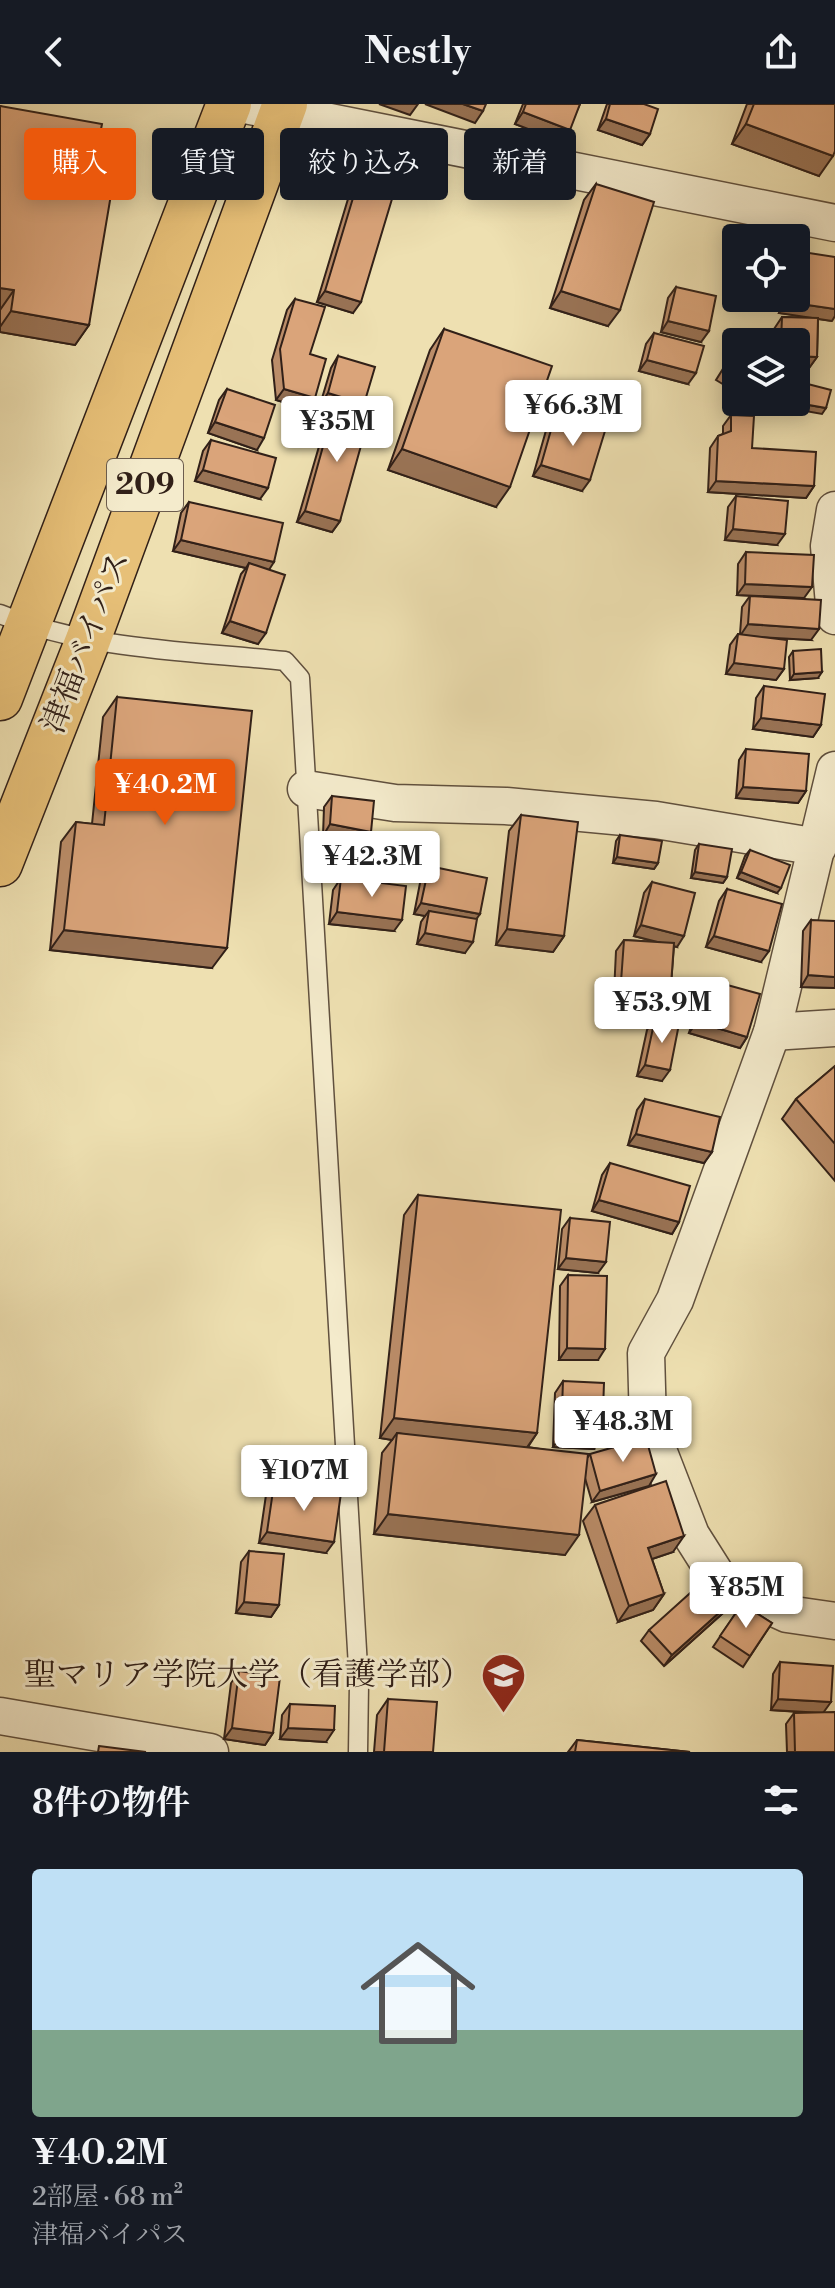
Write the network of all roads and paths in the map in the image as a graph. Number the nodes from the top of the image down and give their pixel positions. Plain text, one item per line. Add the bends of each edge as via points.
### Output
1 (229, 104) edge
2 (269, 107) edge
3 (835, 223) edge
4 (835, 510) edge
5 (835, 616) edge
6 (14, 619) edge
7 (88, 640) junction
8 (0, 698) edge
9 (835, 770) edge
10 (306, 789) junction
11 (818, 847) junction
12 (0, 864) edge
13 (835, 1028) edge
14 (772, 1032) junction
15 (835, 1621) edge
16 (0, 1716) edge
17 (210, 1752) edge
18 (358, 1752) edge

1 - 6 highway, 津福バイパス / 209
2 - 3 street
2 - 7 highway, 津福バイパス / 209
4 - 5 street via 829,546
6 - 7 lane
6 - 8 highway, 津福バイパス / 209
7 - 10 lane via 285,661 300,678
7 - 12 highway, 津福バイパス / 209
9 - 11 street
10 - 11 street via 395,803 506,806 656,820
10 - 18 lane via 359,1669
11 - 14 street
13 - 14 street
14 - 15 street via 675,1300 646,1353 648,1424 691,1535 722,1584 787,1614
16 - 17 street

